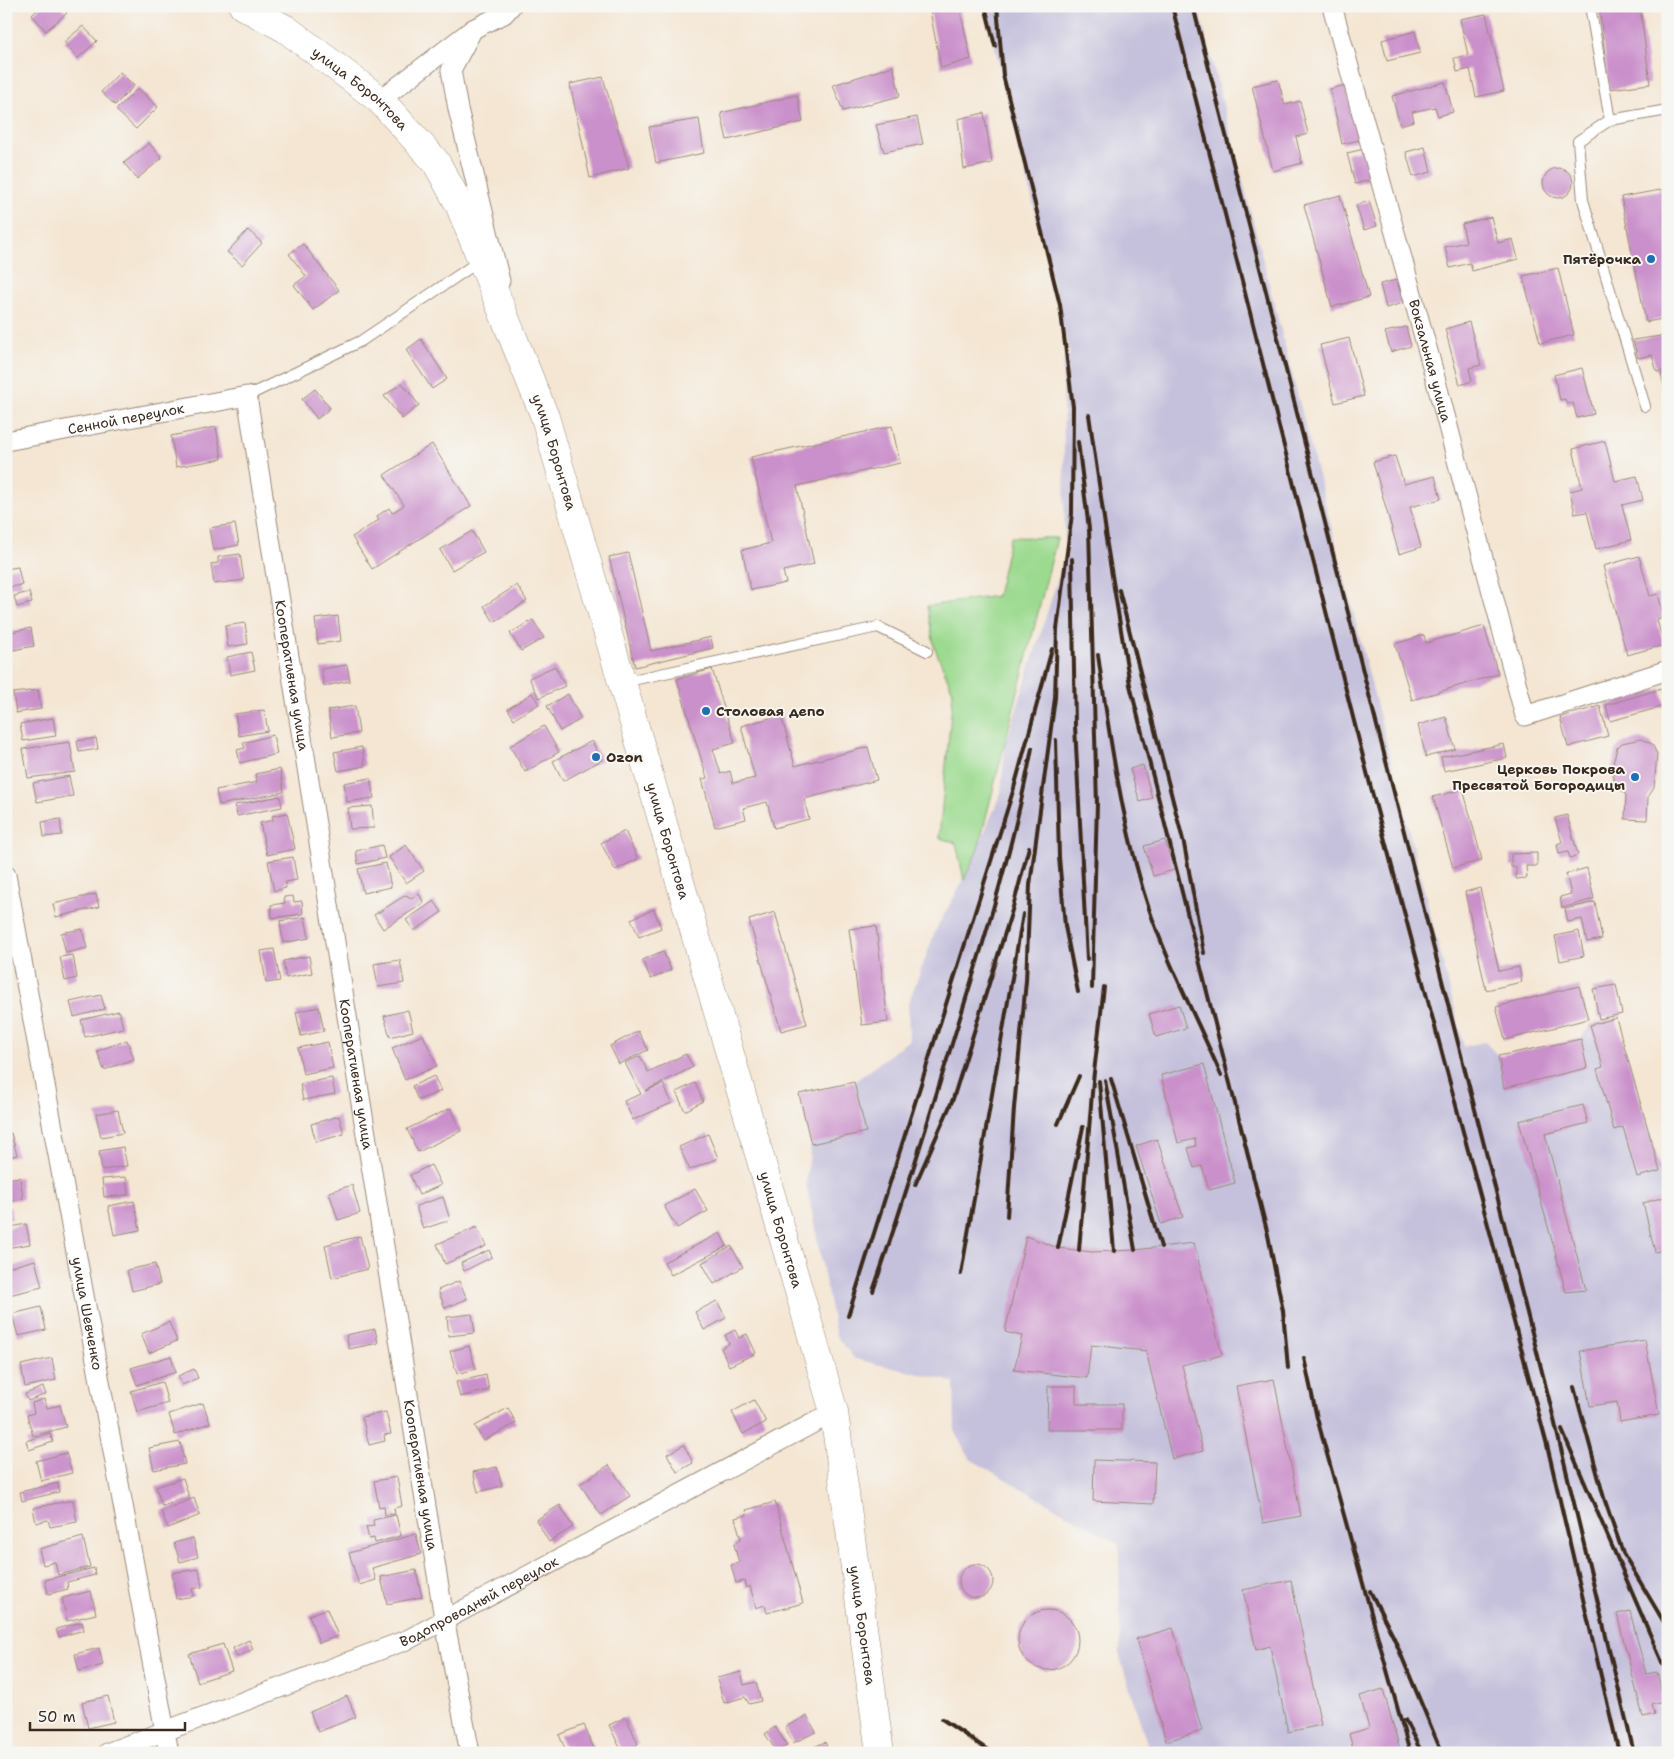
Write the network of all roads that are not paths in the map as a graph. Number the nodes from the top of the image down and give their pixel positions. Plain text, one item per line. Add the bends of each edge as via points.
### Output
1 (243, 6) edge
2 (1332, 6) edge
3 (1590, 6) edge
4 (512, 9) edge
5 (473, 29) junction
6 (380, 100) junction
7 (1668, 110) edge
8 (1610, 120) junction
9 (482, 259) junction
10 (514, 343) junction
11 (247, 396) junction
12 (1645, 406) dead end
13 (6, 441) edge
14 (927, 651) dead end
15 (1668, 670) edge
16 (622, 682) junction
17 (6, 875) edge
18 (834, 1412) junction
19 (444, 1618) junction
20 (165, 1731) junction
21 (107, 1753) edge
22 (169, 1753) edge
23 (470, 1753) edge
24 (880, 1753) edge

1 - 6 street, улица Боронтова via 286,28
2 - 15 street, Вокзальная улица via 1525,716
3 - 8 lane
4 - 5 street
5 - 6 street
5 - 10 street via 451,70
6 - 9 street, улица Боронтова via 436,162 459,204
7 - 8 lane
8 - 12 lane via 1578,141 1583,200
9 - 10 street, улица Боронтова
9 - 11 lane via 361,341
10 - 16 street, улица Боронтова via 545,417
11 - 13 street, Сенной переулок
11 - 19 street, Кооперативная улица
14 - 16 lane via 878,626
16 - 18 street, улица Боронтова
17 - 20 street, улица Шевченко
18 - 19 street, Водопроводный переулок
18 - 24 street, улица Боронтова
19 - 20 street, Водопроводный переулок via 409,1639
19 - 23 street, Кооперативная улица
20 - 21 street, Водопроводный переулок
20 - 22 street, улица Шевченко

